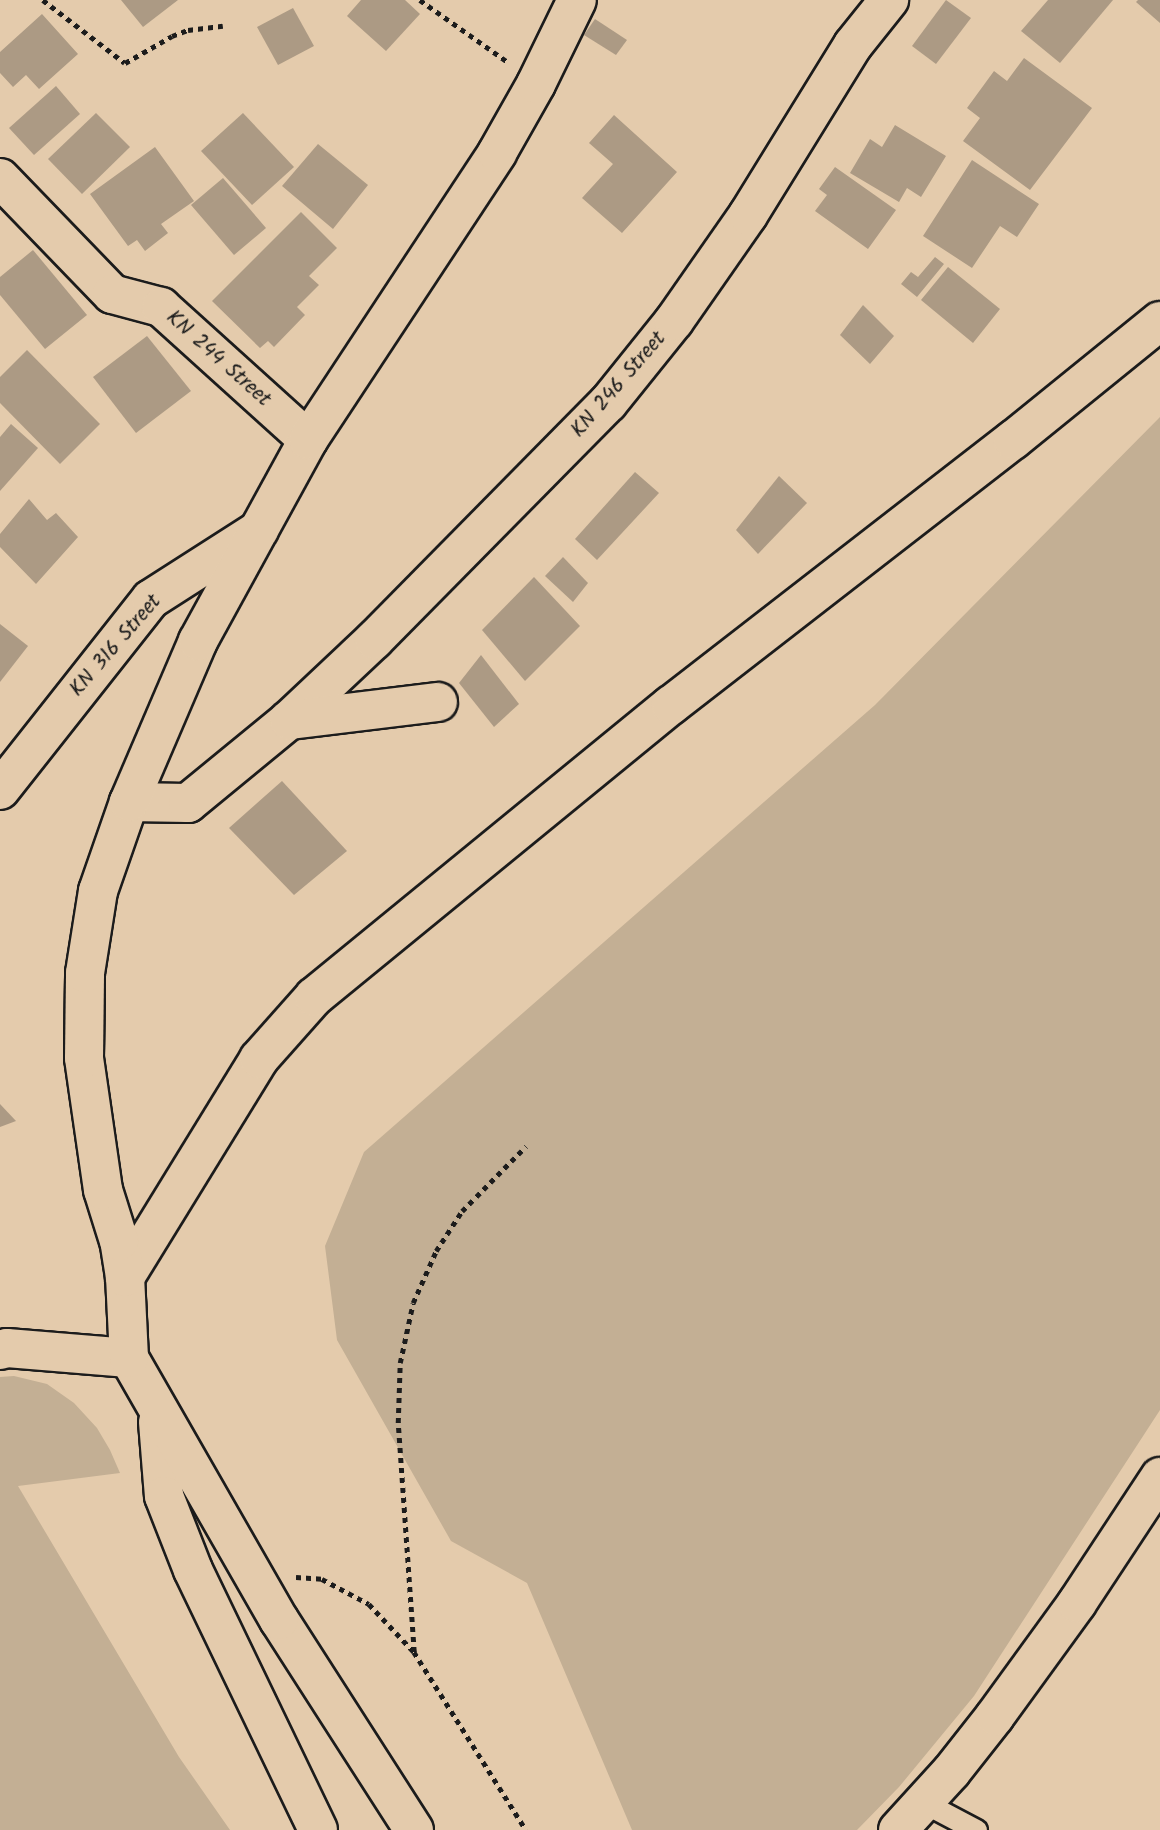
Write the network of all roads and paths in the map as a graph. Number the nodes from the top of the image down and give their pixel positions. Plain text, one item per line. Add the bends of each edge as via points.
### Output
1 (43, 0) edge
2 (420, 0) edge
3 (577, 0) edge
4 (889, 0) edge
5 (223, 26) dead end
6 (536, 83) junction
7 (0, 178) edge
8 (1160, 321) edge
9 (308, 440) junction
10 (258, 530) junction
11 (439, 702) dead end
12 (289, 720) junction
13 (0, 790) edge
14 (129, 802) junction
15 (526, 1146) dead end
16 (125, 1277) junction
17 (0, 1350) edge
18 (129, 1358) junction
19 (157, 1410) junction
20 (1160, 1477) edge
21 (257, 1584) junction
22 (414, 1652) junction
23 (923, 1802) junction
24 (318, 1830) edge
25 (414, 1830) edge
26 (526, 1830) edge
27 (898, 1830) edge
28 (976, 1830) edge

1 - 5 path via 125,64 172,36
2 - 6 path
3 - 6 street
4 - 12 street, KN 246 Street via 853,44 748,215 674,321 608,403
6 - 9 street via 497,153
7 - 9 street, KN 244 Street via 111,294 161,307
8 - 16 street via 671,705 314,997 259,1059
9 - 10 street
10 - 13 street, KN 316 Street via 151,599
10 - 14 street via 198,641
11 - 12 street
12 - 14 street, KN 246 Street via 188,803
14 - 16 street via 99,891 85,974 84,1058 103,1190
15 - 22 path via 462,1211 436,1251 413,1303 400,1363 398,1423
16 - 18 street
17 - 18 street
18 - 19 street
19 - 21 street
19 - 24 street via 164,1496 212,1615
20 - 23 street via 1060,1626
21 - 22 path via 286,1576 322,1578 369,1604
21 - 25 street
22 - 26 path
23 - 27 street
23 - 28 lane

